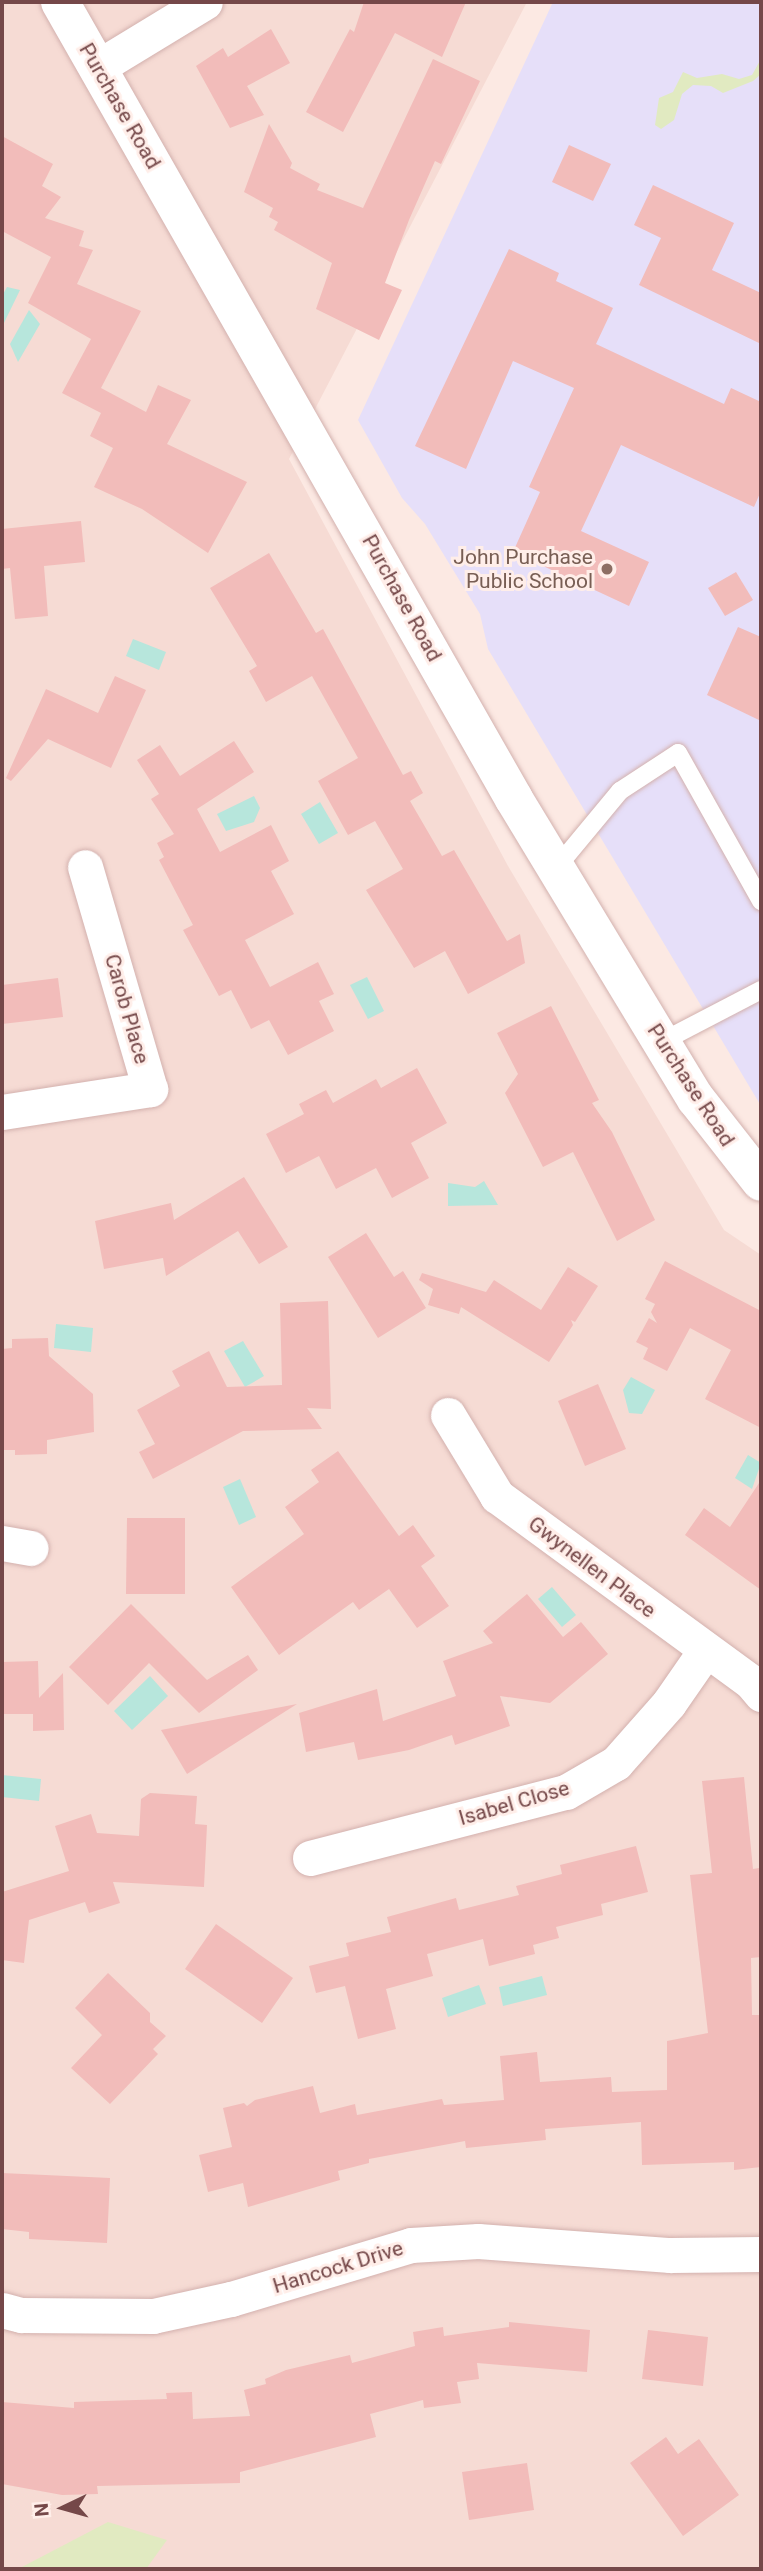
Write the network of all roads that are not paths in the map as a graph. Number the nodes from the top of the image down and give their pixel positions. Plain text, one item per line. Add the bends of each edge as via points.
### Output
1 (60, 2) edge
2 (205, 2) edge
3 (97, 67) junction
4 (85, 867) dead end
5 (556, 867) junction
6 (761, 901) edge
7 (761, 990) edge
8 (661, 1042) junction
9 (2, 1112) edge
10 (761, 1182) edge
11 (448, 1415) dead end
12 (705, 1651) junction
13 (761, 1694) edge
14 (310, 1858) dead end
15 (761, 2254) edge
16 (2, 2310) edge

1 - 3 main road, Purchase Road
2 - 3 street
3 - 5 main road, Purchase Road
4 - 9 street, Carob Place via 150,1089
5 - 6 lane via 620,791 678,753
5 - 8 main road, Purchase Road
7 - 8 lane
8 - 10 main road, Purchase Road via 696,1098
11 - 12 street, Gwynellen Place via 497,1496
12 - 13 street, Gwynellen Place
12 - 14 street, Isabel Close via 669,1703 616,1763 566,1792
15 - 16 street, Hancock Drive via 670,2255 478,2241 411,2245 231,2300 153,2316 22,2315

